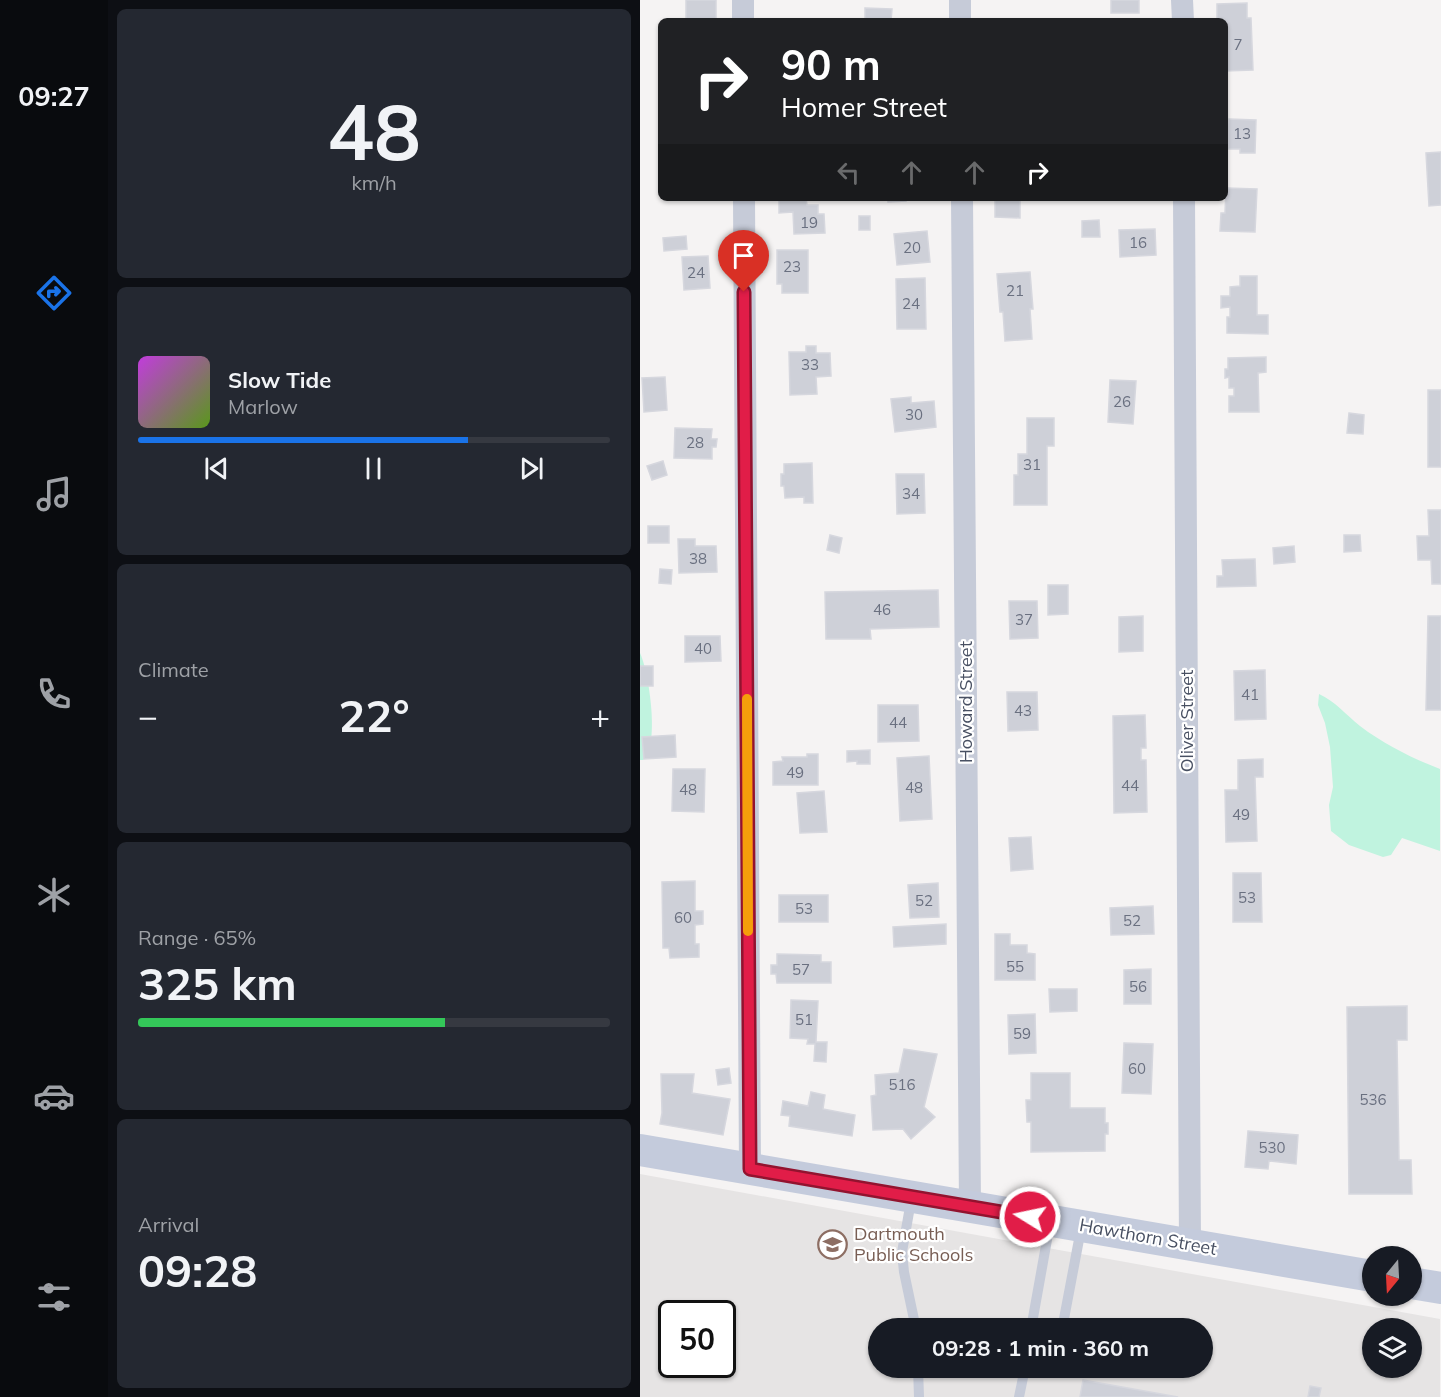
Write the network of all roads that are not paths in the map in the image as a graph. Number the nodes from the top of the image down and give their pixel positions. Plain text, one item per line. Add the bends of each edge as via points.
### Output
1 (743, 0) edge
2 (960, 0) edge
3 (1182, 0) edge
4 (743, 18) edge
5 (960, 18) edge
6 (1183, 18) edge
7 (744, 201) edge
8 (962, 201) edge
9 (1184, 201) edge
10 (640, 1150) edge
11 (750, 1169) junction
12 (912, 1197) junction
13 (970, 1206) junction
14 (1050, 1221) junction
15 (1082, 1226) junction
16 (1190, 1244) junction
17 (1362, 1274) edge
18 (1422, 1284) edge
19 (1441, 1288) edge
20 (914, 1318) edge
21 (1033, 1318) edge
22 (1064, 1318) edge
23 (918, 1378) edge
24 (1023, 1378) edge
25 (919, 1397) edge
26 (1020, 1397) edge

1 - 4 street
2 - 5 street
3 - 6 street
7 - 11 street
8 - 13 street, Howard Street
9 - 16 street, Oliver Street
10 - 11 main road, Hawthorn Street
11 - 12 main road, Hawthorn Street
12 - 13 main road, Hawthorn Street
12 - 20 lane via 902,1252
13 - 14 main road, Hawthorn Street
14 - 15 main road, Hawthorn Street
14 - 21 lane
15 - 16 main road, Hawthorn Street
15 - 22 lane
16 - 17 main road, Hawthorn Street
18 - 19 main road
23 - 25 lane
24 - 26 lane

